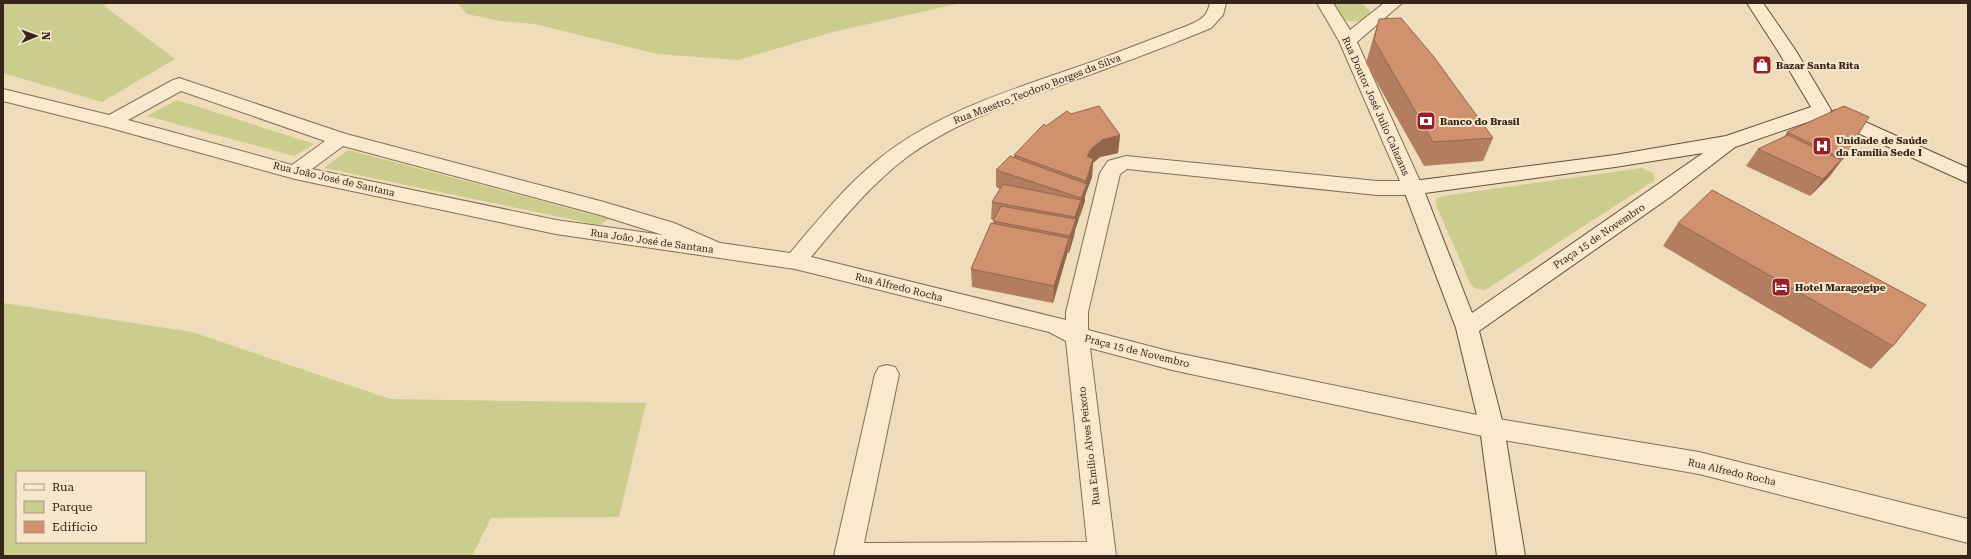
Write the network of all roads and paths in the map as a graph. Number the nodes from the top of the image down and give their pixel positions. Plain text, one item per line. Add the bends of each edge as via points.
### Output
1 (1218, 3) edge
2 (1325, 3) edge
3 (1755, 3) edge
4 (1387, 4) edge
5 (1348, 41) junction
6 (3, 95) edge
7 (1822, 110) junction
8 (111, 122) junction
9 (340, 139) junction
10 (1729, 142) junction
11 (295, 172) junction
12 (1968, 176) edge
13 (1413, 188) junction
14 (719, 251) junction
15 (795, 261) junction
16 (1467, 328) junction
17 (1077, 336) junction
18 (887, 374) dead end
19 (1492, 428) junction
20 (1968, 531) edge
21 (1102, 555) edge
22 (848, 556) edge
23 (1511, 556) edge

1 - 15 street, Rua Maestro Teodoro Borges da Silva via 1215,15 1205,24 985,107 922,138 883,166 851,197
2 - 5 street, Rua Doutor José Julio Calazans
3 - 7 street
4 - 5 street
5 - 13 street, Rua Doutor José Julio Calazans
6 - 8 street
7 - 10 street, Praça 15 de Novembro
7 - 12 street
8 - 9 street, Rua João José de Santana via 179,84
8 - 11 street, Rua João José de Santana
9 - 11 street
9 - 14 street, Rua João José de Santana via 604,209 666,228
10 - 13 street, Praça 15 de Novembro
10 - 16 street, Praça 15 de Novembro via 1653,200
11 - 14 street, Rua João José de Santana via 556,227
13 - 16 street
13 - 17 street, Praça 15 de Novembro via 1377,188 1126,162 1115,166 1110,173 1078,312
14 - 15 street, Rua Alfredo Rocha
15 - 17 street, Rua Alfredo Rocha via 1055,325
16 - 19 street
17 - 19 street, Praça 15 de Novembro via 1172,361
17 - 21 street, Rua Emílio Alves Peixoto
18 - 22 street
19 - 20 street, Rua Alfredo Rocha via 1699,463
19 - 23 street
21 - 22 street

